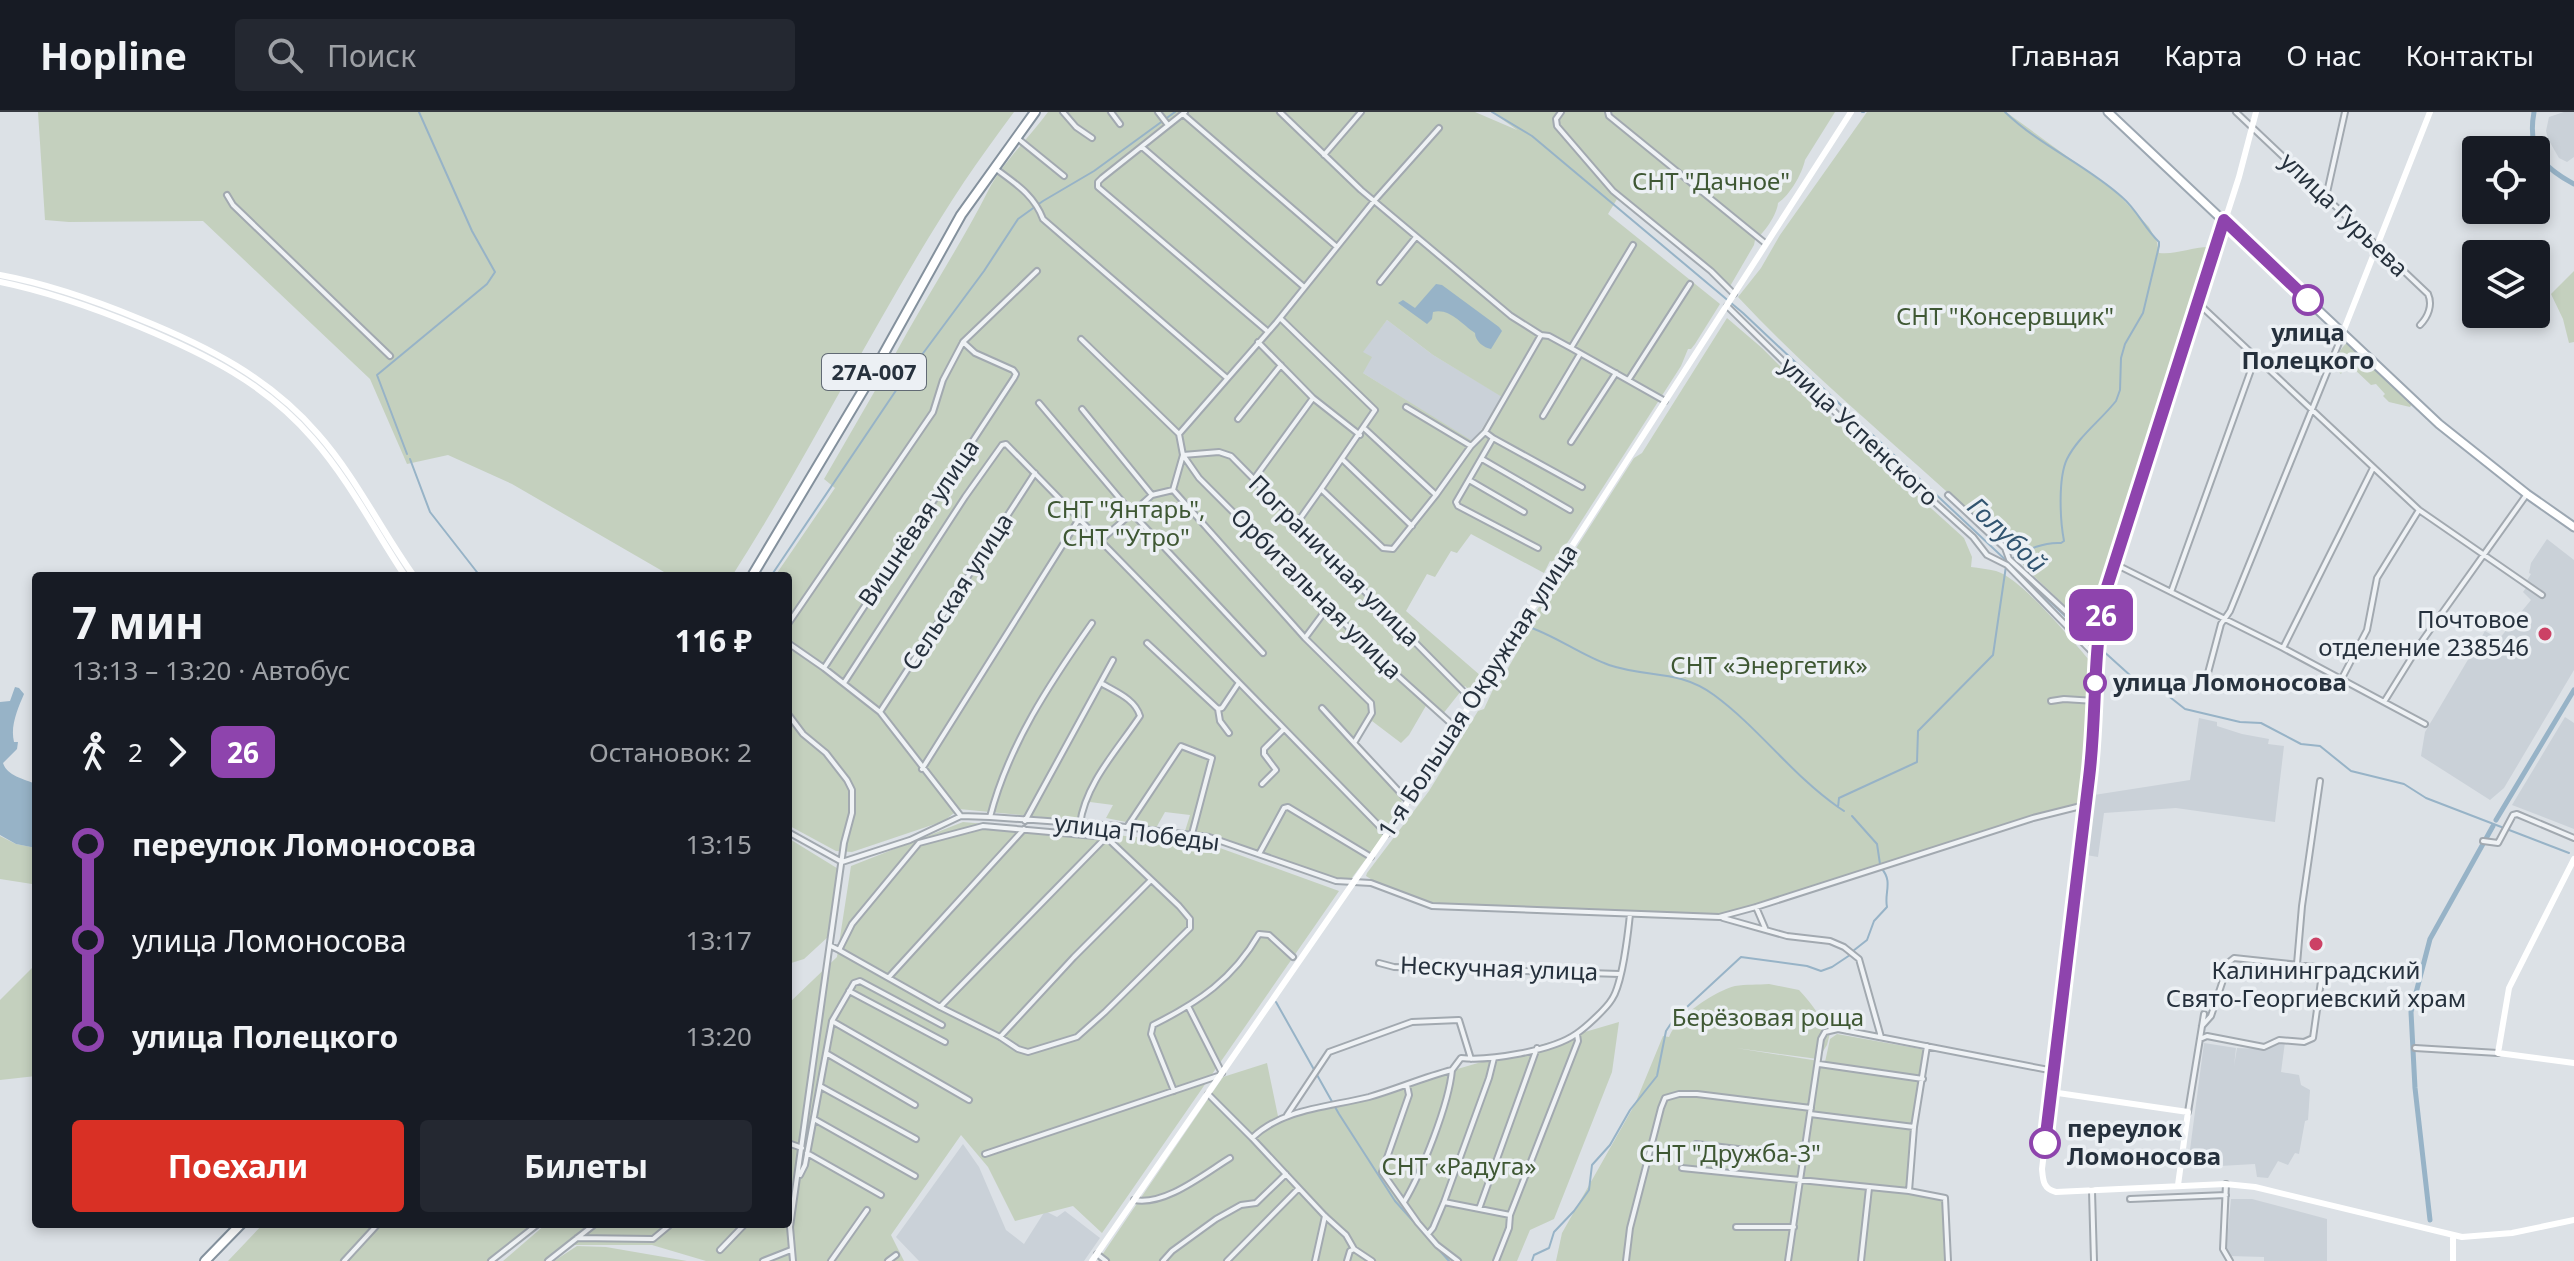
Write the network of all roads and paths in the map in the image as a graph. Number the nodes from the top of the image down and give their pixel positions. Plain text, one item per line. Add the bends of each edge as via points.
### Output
1 (1035, 112) edge
2 (1063, 112) edge
3 (1111, 112) edge
4 (1158, 112) edge
5 (1280, 112) edge
6 (1361, 112) edge
7 (1561, 112) edge
8 (1608, 112) edge
9 (1851, 112) edge
10 (2108, 112) edge
11 (2236, 112) edge
12 (2256, 112) edge
13 (2345, 112) edge
14 (2430, 112) edge
15 (1184, 113) edge
16 (1120, 124) dead end
17 (1168, 125) junction
18 (2253, 127) junction
19 (1439, 128) dead end
20 (1016, 137) junction
21 (1092, 138) dead end
22 (1141, 147) junction
23 (1324, 155) junction
24 (994, 167) junction
25 (1064, 176) dead end
26 (227, 195) dead end
27 (2326, 197) junction
28 (1374, 201) junction
29 (2224, 220) junction
30 (1417, 237) junction
31 (1766, 244) junction
32 (1633, 245) dead end
33 (2377, 246) junction
34 (1337, 247) junction
35 (1037, 271) dead end
36 (0, 275) edge
37 (0, 282) edge
38 (1380, 282) dead end
39 (1690, 284) dead end
40 (1304, 287) junction
41 (1733, 296) junction
42 (2199, 304) junction
43 (1727, 305) junction
44 (1280, 318) junction
45 (2420, 325) dead end
46 (1267, 331) junction
47 (2343, 332) junction
48 (1541, 335) junction
49 (1081, 339) dead end
50 (963, 342) junction
51 (1258, 342) junction
52 (1571, 348) junction
53 (1580, 354) junction
54 (390, 356) dead end
55 (2256, 356) junction
56 (1281, 365) junction
57 (1616, 373) junction
58 (1227, 378) junction
59 (1629, 379) junction
60 (1313, 398) junction
61 (1665, 401) junction
62 (1039, 403) dead end
63 (1406, 407) dead end
64 (1082, 409) dead end
65 (2312, 409) junction
66 (1543, 416) dead end
67 (1238, 419) dead end
68 (1365, 429) junction
69 (1485, 432) junction
70 (1179, 434) junction
71 (1360, 435) junction
72 (1493, 438) junction
73 (1571, 442) dead end
74 (1471, 446) junction
75 (1183, 455) junction
76 (1342, 459) junction
77 (1482, 459) junction
78 (2374, 467) junction
79 (1035, 473) junction
80 (1254, 479) junction
81 (1469, 480) junction
82 (1582, 487) dead end
83 (1321, 489) junction
84 (1173, 490) junction
85 (2527, 494) junction
86 (1152, 495) junction
87 (1436, 495) junction
88 (1948, 495) dead end
89 (1570, 510) dead end
90 (2419, 510) junction
91 (1524, 512) dead end
92 (1132, 513) junction
93 (1079, 519) junction
94 (1297, 523) junction
95 (1412, 526) junction
96 (2574, 527) edge
97 (1100, 541) junction
98 (1538, 548) dead end
99 (2483, 554) junction
100 (2115, 564) junction
101 (402, 572) edge
102 (411, 572) edge
103 (754, 572) edge
104 (2171, 592) junction
105 (2542, 595) dead end
106 (1328, 607) junction
107 (792, 618) edge
108 (2224, 619) junction
109 (1092, 623) dead end
110 (2098, 634) junction
111 (1305, 638) junction
112 (1147, 643) dead end
113 (792, 646) edge
114 (2283, 648) junction
115 (1263, 653) dead end
116 (2095, 655) junction
117 (1113, 660) dead end
118 (824, 668) junction
119 (2341, 680) junction
120 (844, 683) junction
121 (1101, 683) junction
122 (1239, 683) junction
123 (2204, 688) dead end
124 (1472, 700) junction
125 (2051, 701) dead end
126 (2095, 701) junction
127 (2384, 702) junction
128 (1322, 708) dead end
129 (1218, 709) junction
130 (880, 712) junction
131 (792, 719) edge
132 (2425, 724) dead end
133 (1455, 727) junction
134 (1284, 729) junction
135 (1229, 733) dead end
136 (1354, 743) junction
137 (922, 769) junction
138 (2320, 781) dead end
139 (1262, 784) dead end
140 (1408, 801) junction
141 (2084, 805) junction
142 (961, 816) junction
143 (990, 817) junction
144 (1025, 821) junction
145 (1080, 824) junction
146 (1117, 826) junction
147 (1127, 827) junction
148 (1024, 829) junction
149 (792, 834) edge
150 (1387, 834) junction
151 (1192, 835) junction
152 (1106, 837) junction
153 (2574, 838) edge
154 (2485, 841) dead end
155 (1259, 854) junction
156 (1371, 857) junction
157 (2574, 859) edge
158 (842, 862) junction
159 (1151, 880) junction
160 (1355, 882) junction
161 (1756, 907) junction
162 (1630, 914) junction
163 (1719, 917) junction
164 (1765, 928) junction
165 (831, 946) junction
166 (839, 950) junction
167 (1293, 957) dead end
168 (1379, 963) dead end
169 (2297, 964) junction
170 (1620, 974) junction
171 (889, 977) junction
172 (849, 991) junction
173 (1188, 1006) junction
174 (940, 1007) junction
175 (2204, 1014) dead end
176 (832, 1021) junction
177 (942, 1025) dead end
178 (2202, 1026) junction
179 (1577, 1034) junction
180 (1000, 1037) junction
181 (1881, 1037) junction
182 (2200, 1039) junction
183 (945, 1042) dead end
184 (1927, 1046) junction
185 (1537, 1048) junction
186 (2415, 1048) dead end
187 (826, 1053) junction
188 (2498, 1053) junction
189 (1494, 1058) junction
190 (1471, 1059) junction
191 (2574, 1063) edge
192 (1818, 1064) junction
193 (1452, 1070) junction
194 (2054, 1071) junction
195 (1222, 1074) junction
196 (1923, 1079) junction
197 (1406, 1085) junction
198 (820, 1086) junction
199 (1174, 1091) junction
200 (2051, 1092) junction
201 (1208, 1094) junction
202 (969, 1100) dead end
203 (915, 1105) dead end
204 (1811, 1111) junction
205 (2188, 1112) junction
206 (1287, 1115) junction
207 (814, 1119) junction
208 (1914, 1127) junction
209 (1252, 1138) junction
210 (916, 1139) dead end
211 (792, 1144) edge
212 (1696, 1144) dead end
213 (802, 1148) junction
214 (807, 1153) junction
215 (985, 1154) dead end
216 (1804, 1157) junction
217 (1230, 1158) dead end
218 (1682, 1168) dead end
219 (1286, 1174) junction
220 (915, 1176) dead end
221 (797, 1180) junction
222 (1801, 1181) junction
223 (2226, 1184) junction
224 (2178, 1185) junction
225 (1299, 1188) junction
226 (1869, 1188) junction
227 (2092, 1190) junction
228 (1909, 1191) junction
229 (881, 1195) dead end
230 (2226, 1195) junction
231 (2130, 1199) dead end
232 (1134, 1200) junction
233 (1404, 1202) junction
234 (1444, 1202) junction
235 (792, 1206) edge
236 (1479, 1209) junction
237 (867, 1210) dead end
238 (1510, 1215) junction
239 (1325, 1216) junction
240 (2574, 1220) edge
241 (1736, 1227) dead end
242 (1794, 1227) junction
243 (237, 1228) edge
244 (374, 1228) edge
245 (533, 1228) edge
246 (590, 1228) edge
247 (666, 1228) edge
248 (741, 1228) edge
249 (788, 1228) edge
250 (1428, 1234) junction
251 (2453, 1236) junction
252 (577, 1238) junction
253 (1354, 1249) junction
254 (720, 1250) dead end
255 (791, 1250) junction
256 (1097, 1254) junction
257 (896, 1255) dead end
258 (205, 1261) edge
259 (344, 1261) edge
260 (491, 1261) edge
261 (548, 1261) edge
262 (763, 1261) edge
263 (793, 1261) edge
264 (831, 1261) edge
265 (888, 1261) edge
266 (1092, 1261) edge
267 (1106, 1261) edge
268 (1163, 1261) edge
269 (1227, 1261) edge
270 (1315, 1261) edge
271 (1347, 1261) edge
272 (1372, 1261) edge
273 (1458, 1261) edge
274 (1496, 1261) edge
275 (1626, 1261) edge
276 (1788, 1261) edge
277 (1861, 1261) edge
278 (1948, 1261) edge
279 (2094, 1261) edge
280 (2230, 1261) edge
281 (2453, 1261) edge

1 - 20 highway, 27А-007
2 - 21 street
3 - 16 street
4 - 17 street
5 - 23 street
6 - 23 street
7 - 41 street via 1557,126 1604,182 1711,271
8 - 31 street
9 - 31 street, 1-я Большая Окружная улица
10 - 29 main road
11 - 18 street, улица Гурьева
12 - 18 street
13 - 27 street
14 - 33 street
15 - 17 street
15 - 34 street
17 - 22 street
18 - 27 street, улица Гурьева
18 - 29 street
19 - 28 street
20 - 24 highway, 27А-007
20 - 25 street
22 - 40 street
22 - 46 street via 1098,187
23 - 28 street
24 - 58 street via 1031,197 1043,219
24 - 103 highway, 27А-007
26 - 54 street
27 - 33 street, улица Гурьева
28 - 30 street
28 - 34 street
29 - 42 street
29 - 47 main road
30 - 38 street
30 - 48 street
31 - 41 street, 1-я Большая Окружная улица
32 - 52 street
33 - 45 street, улица Гурьева via 2428,294 2430,306
33 - 47 street
34 - 40 street
35 - 50 street
36 - 102 street via 110,306 206,347 260,380 332,451
37 - 101 street via 107,313 195,350 256,386 326,455
39 - 59 street
40 - 44 street
41 - 43 street, 1-я Большая Окружная улица
42 - 55 street
42 - 100 street
43 - 61 street, 1-я Большая Окружная улица
43 - 116 street, улица Успенского via 1987,555 2007,565
44 - 46 street
44 - 68 street via 1374,407
46 - 51 street
47 - 65 street
47 - 85 main road via 2439,424
48 - 52 street
48 - 69 street
49 - 70 street
50 - 107 street via 933,412
50 - 118 street, Вишнёвая улица via 1016,374
51 - 56 street
51 - 58 street
52 - 53 street
53 - 57 street
53 - 66 street
55 - 65 street
55 - 104 street
56 - 60 street
56 - 67 street
57 - 59 street
57 - 73 street
58 - 70 street
59 - 61 street
60 - 71 street
60 - 80 street
61 - 124 street, 1-я Большая Окружная улица
62 - 92 street
63 - 74 street
64 - 86 street
65 - 78 street
65 - 108 street
68 - 71 street
68 - 87 street
69 - 72 street
69 - 74 street
70 - 75 street
71 - 76 street
72 - 77 street
72 - 82 street
74 - 87 street
75 - 80 street, Пограничная улица via 1231,456
75 - 84 street
75 - 106 street, Орбитальная улица via 1199,478
76 - 83 street
76 - 95 street
77 - 81 street
77 - 89 street
78 - 90 street
78 - 114 street
79 - 93 street
79 - 120 street via 1002,445
79 - 130 street, Сельская улица
80 - 94 street, Пограничная улица
81 - 91 street
81 - 98 street via 1457,497 1458,506
83 - 94 street
83 - 95 street via 1383,548 1393,549
84 - 86 street
84 - 111 street
85 - 96 main road
85 - 99 street
86 - 92 street
87 - 95 street
88 - 110 street via 2005,548 2009,559 2087,631
90 - 99 street
90 - 119 street via 2377,578 2367,630
92 - 97 street
92 - 115 street
93 - 97 street
93 - 137 street
94 - 124 street, Пограничная улица
97 - 122 street
99 - 105 street
99 - 127 street
100 - 104 street
100 - 110 street
104 - 108 street
106 - 111 street
106 - 133 street, Орбитальная улица
108 - 114 street
108 - 123 street
109 - 143 street via 1019,740
110 - 116 street
111 - 136 street via 1373,707
112 - 129 street
113 - 118 street
114 - 119 street
116 - 126 street
117 - 121 street
118 - 120 street
119 - 127 street
120 - 130 street
121 - 144 street
121 - 145 street via 1127,698 1140,716 1090,792
122 - 129 street
122 - 134 street
124 - 133 street, 1-я Большая Окружная улица
125 - 126 street
126 - 141 street
127 - 132 street
128 - 136 street
129 - 135 street
130 - 137 street
131 - 158 street via 826,753 852,790
133 - 140 street, 1-я Большая Окружная улица
134 - 139 street via 1264,749 1276,768
134 - 150 street
136 - 140 street
137 - 142 street
138 - 169 street
140 - 150 street, 1-я Большая Окружная улица
141 - 161 street
141 - 194 street
142 - 143 street, улица Победы
142 - 158 street
143 - 144 street, улица Победы
144 - 145 street, улица Победы
145 - 146 street, улица Победы
146 - 147 street, улица Победы
146 - 152 street
147 - 151 street, улица Победы
147 - 151 street via 1181,746 1212,758
148 - 152 street
148 - 166 street via 983,826 919,843 852,924
148 - 171 street
149 - 158 street
150 - 156 street, 1-я Большая Окружная улица
151 - 155 street, улица Победы
152 - 159 street
152 - 174 street
153 - 154 street via 2517,814 2502,840
155 - 156 street via 1288,807
155 - 160 street, улица Победы via 1336,881
156 - 160 street, 1-я Большая Окружная улица
157 - 188 street via 2509,988
158 - 165 street
159 - 180 street
159 - 180 street via 1190,919 1190,928 1077,1037 1028,1052
160 - 162 street, улица Победы via 1432,906
160 - 195 street, 1-я Большая Окружная улица
161 - 163 street
161 - 164 street
162 - 163 street, улица Победы
162 - 170 street
163 - 164 street
164 - 181 street via 1830,941 1857,957
165 - 166 street
165 - 213 street
166 - 171 street
167 - 173 street via 1269,935 1259,934 1221,984
168 - 170 street, Нескучная улица
169 - 178 street via 2234,958
169 - 182 street via 2317,967 2322,974 2313,1038 2279,1040 2264,1047
170 - 179 street via 1613,999
171 - 174 street
172 - 176 street
172 - 177 street via 860,981
172 - 183 street
173 - 195 street
173 - 199 street via 1151,1029
174 - 180 street
175 - 178 street
176 - 187 street
176 - 202 street
178 - 182 street
179 - 185 street
179 - 238 street
181 - 184 street
181 - 192 street via 1831,1029 1821,1039
182 - 205 street
184 - 194 street
184 - 196 street
185 - 189 street
185 - 236 street
186 - 188 street
187 - 198 street
187 - 203 street
188 - 191 street
189 - 190 street
189 - 234 street
190 - 193 street via 1461,1058
190 - 206 street via 1459,1020 1400,1025 1329,1052
192 - 196 street
192 - 204 street
193 - 197 street
193 - 233 street via 1417,1179
194 - 200 street
195 - 199 street
195 - 201 street, 1-я Большая Окружная улица
196 - 208 street
197 - 206 street
197 - 233 street via 1409,1095 1382,1172
198 - 207 street
198 - 210 street
199 - 215 street
200 - 205 street
200 - 227 street via 2043,1182 2051,1191
201 - 209 street
201 - 232 street, 1-я Большая Окружная улица
204 - 208 street
204 - 216 street
204 - 275 street via 1697,1094 1665,1098
205 - 224 street
206 - 209 street
207 - 214 street
207 - 220 street
208 - 228 street
209 - 219 street
211 - 213 street
212 - 216 street
213 - 221 street
214 - 221 street
214 - 229 street
216 - 222 street
217 - 232 street via 1164,1197
218 - 222 street
219 - 225 street
219 - 268 street via 1256,1203 1216,1219
221 - 235 street
222 - 226 street
222 - 242 street
223 - 224 street
223 - 230 street
223 - 251 street
224 - 227 street
225 - 239 street
225 - 269 street
226 - 228 street
226 - 277 street
227 - 279 street
228 - 278 street via 1945,1198
230 - 231 street
230 - 280 street via 2223,1249
232 - 256 street, 1-я Большая Окружная улица
233 - 250 street
234 - 236 street
234 - 250 street
236 - 238 street
237 - 264 street
238 - 274 street
239 - 253 street
239 - 270 street
240 - 251 street via 2492,1236
241 - 242 street
242 - 276 street
243 - 258 highway
244 - 259 street
245 - 260 street
246 - 252 street
247 - 252 street via 653,1239
248 - 254 street
249 - 255 street
250 - 273 street
251 - 281 street
252 - 261 street
253 - 271 street
253 - 272 street
255 - 262 street
255 - 263 street
256 - 266 street, 1-я Большая Окружная улица
256 - 267 street
257 - 265 street

